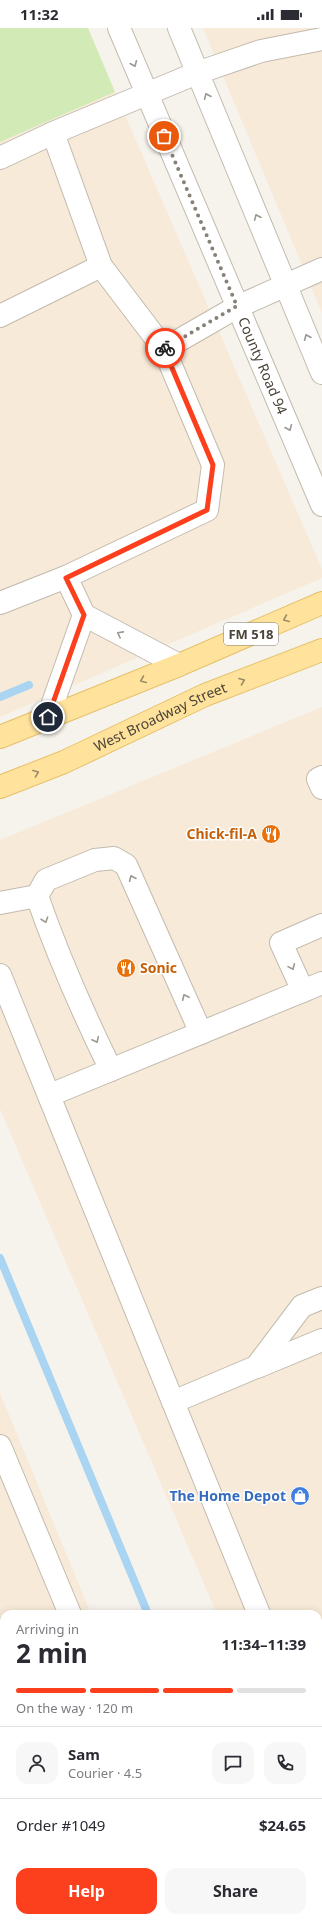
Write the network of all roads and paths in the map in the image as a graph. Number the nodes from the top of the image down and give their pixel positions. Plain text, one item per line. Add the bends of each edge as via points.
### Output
1 (119, 28) edge
2 (179, 28) edge
3 (320, 28) edge
4 (322, 32) edge
5 (322, 39) edge
6 (197, 73) junction
7 (146, 93) junction
8 (53, 133) junction
9 (0, 158) edge
10 (101, 266) junction
11 (322, 269) edge
12 (285, 284) junction
13 (237, 306) junction
14 (0, 316) edge
15 (164, 349) junction
16 (322, 372) edge
17 (322, 505) edge
18 (66, 578) junction
19 (0, 603) edge
20 (322, 603) edge
21 (84, 615) junction
22 (322, 650) edge
23 (179, 665) junction
24 (48, 717) junction
25 (0, 737) edge
26 (322, 777) edge
27 (0, 787) edge
28 (322, 788) edge
29 (37, 896) junction
30 (0, 902) edge
31 (322, 925) edge
32 (0, 975) edge
33 (312, 987) edge
34 (201, 1032) junction
35 (111, 1070) junction
36 (50, 1095) junction
37 (322, 1298) edge
38 (322, 1340) edge
39 (256, 1367) junction
40 (173, 1402) junction
41 (0, 1446) edge
42 (7, 1484) edge
43 (68, 1610) edge
44 (257, 1610) edge

1 -> 7 street, County Road 94
2 - 6 street
3 - 4 street
5 - 6 street via 261,51
6 - 7 street
12 -> 6 street
7 - 8 street
7 - 13 street, County Road 94
8 - 9 street
8 - 10 street
10 - 14 street
10 - 15 street
11 - 12 street
12 - 13 street
16 -> 12 street
13 - 15 street
13 -> 17 street, County Road 94
15 - 18 street via 213,465 207,510
18 - 19 street
18 - 21 street
20 -> 23 main road, FM 518
23 -> 21 street
21 - 24 street
27 -> 22 main road, West Broadway Street / FM 518 via 64,762 205,695
23 -> 24 main road, FM 518
24 - 25 main road, FM 518
26 - 28 street via 318,779
29 - 30 street
34 -> 29 street via 126,865 114,858 95,860 46,880
29 -> 35 street via 86,1019
31 -> 33 street via 281,943
32 - 36 street
33 - 34 street
34 - 35 street
35 - 36 street
36 - 40 street
37 - 39 street via 302,1306
38 - 39 street
39 - 40 street
40 - 44 street
41 - 42 street
42 - 43 street

